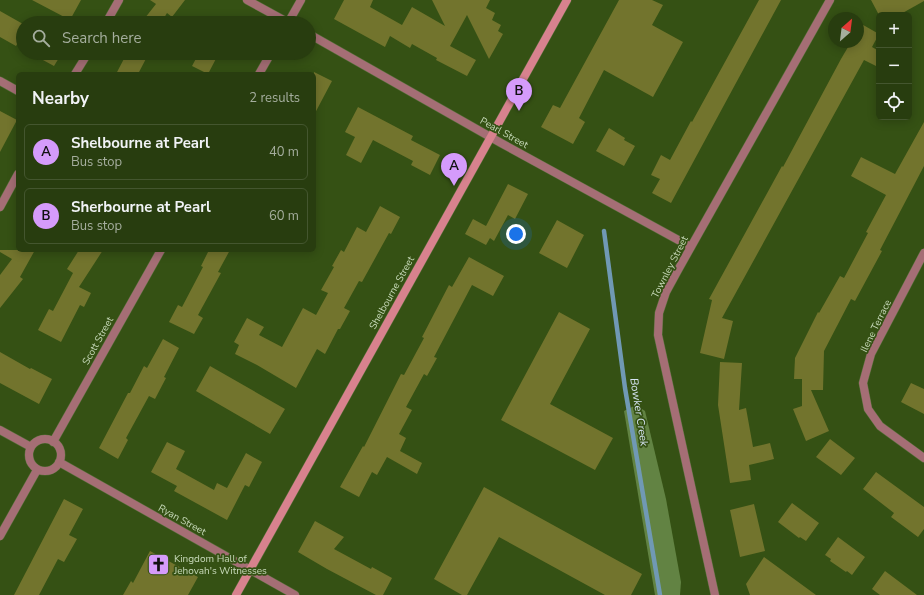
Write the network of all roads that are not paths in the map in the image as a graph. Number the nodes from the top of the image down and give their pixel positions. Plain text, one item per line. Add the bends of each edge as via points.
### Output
1 (119, 0) edge
2 (247, 0) edge
3 (301, 0) edge
4 (567, 0) edge
5 (830, 0) edge
6 (110, 16) edge
7 (276, 16) edge
8 (292, 16) edge
9 (316, 38) edge
10 (84, 60) edge
11 (267, 60) edge
12 (77, 72) edge
13 (260, 72) edge
14 (0, 82) edge
15 (16, 90) edge
16 (490, 137) junction
17 (16, 178) edge
18 (0, 207) edge
19 (691, 247) junction
20 (160, 252) edge
21 (924, 253) edge
22 (0, 430) edge
23 (53, 442) junction
24 (31, 447) junction
25 (924, 458) edge
26 (59, 462) junction
27 (37, 470) junction
28 (0, 536) edge
29 (250, 570) junction
30 (236, 595) edge
31 (295, 595) edge
32 (715, 595) edge

1 - 6 street
2 - 7 street
3 - 8 street
4 - 16 main road, Shelbourne Street
5 - 19 street, Townley Street
9 - 16 street, Pearl Street
10 - 12 street
11 - 13 street
14 - 15 street
16 - 19 street, Pearl Street
16 - 29 main road, Shelbourne Street
17 - 18 street
19 - 32 street, Townley Street via 664,299 659,313 658,335
20 - 23 street, Scott Street
21 - 25 street, Ilene Terrace via 871,354 863,383 868,409 880,426
22 - 24 street
23 - 24 street via 41,440
23 - 26 street via 60,451
24 - 27 street via 29,460
26 - 27 street via 50,471
26 - 29 street, Ryan Street
27 - 28 street
29 - 30 main road, Shelbourne Street
29 - 31 street, Ryan Street

